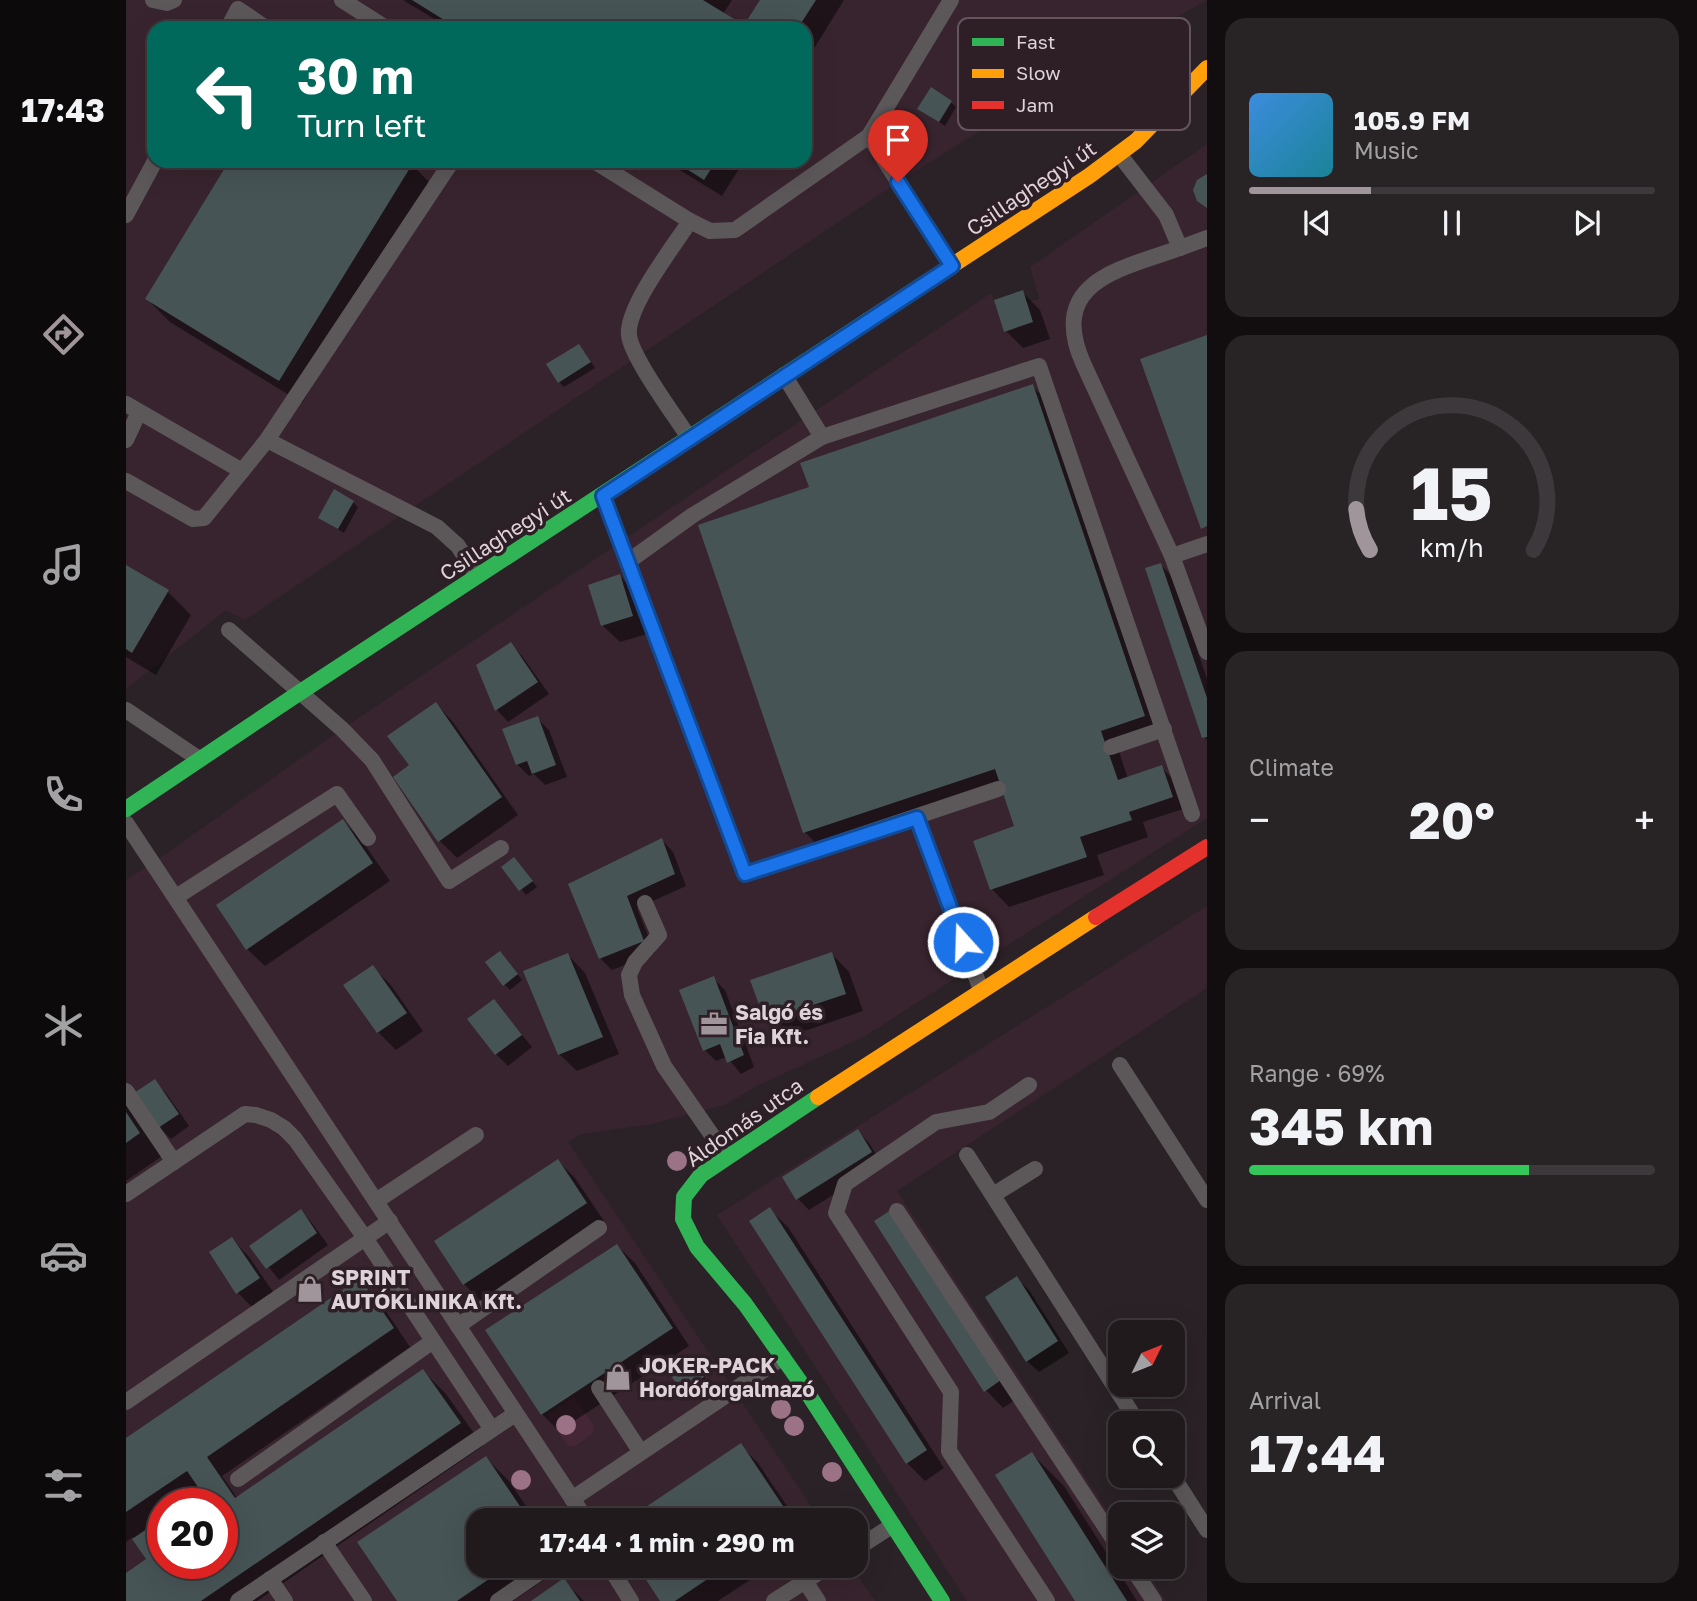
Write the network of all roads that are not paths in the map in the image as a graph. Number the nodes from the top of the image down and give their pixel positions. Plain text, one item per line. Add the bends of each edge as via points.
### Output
1 (153, 0) edge
2 (174, 0) edge
3 (342, 0) edge
4 (951, 0) edge
5 (232, 21) edge
6 (255, 21) edge
7 (375, 21) edge
8 (1207, 68) edge
9 (1190, 86) edge
10 (1147, 130) edge
11 (869, 136) junction
12 (1119, 154) junction
13 (151, 168) edge
14 (447, 168) edge
15 (605, 168) edge
16 (126, 215) edge
17 (690, 222) junction
18 (1207, 239) edge
19 (1180, 248) junction
20 (952, 266) junction
21 (784, 375) junction
22 (132, 408) edge
23 (822, 437) junction
24 (689, 438) junction
25 (126, 440) edge
26 (267, 440) junction
27 (242, 471) junction
28 (126, 481) edge
29 (603, 496) junction
30 (1207, 544) edge
31 (1172, 556) junction
32 (629, 561) junction
33 (477, 576) junction
34 (229, 630) dead end
35 (1207, 652) edge
36 (299, 693) junction
37 (129, 718) edge
38 (1164, 729) junction
39 (1111, 747) dead end
40 (200, 759) junction
41 (998, 789) dead end
42 (126, 809) edge
43 (1192, 814) dead end
44 (917, 818) junction
45 (126, 823) edge
46 (368, 838) dead end
47 (1207, 847) edge
48 (501, 848) dead end
49 (176, 897) junction
50 (645, 903) dead end
51 (981, 990) junction
52 (1120, 1065) dead end
53 (1029, 1086) dead end
54 (126, 1091) edge
55 (476, 1135) dead end
56 (967, 1155) dead end
57 (727, 1157) junction
58 (174, 1162) junction
59 (1035, 1169) dead end
60 (126, 1194) edge
61 (993, 1195) junction
62 (1207, 1200) edge
63 (376, 1201) junction
64 (897, 1211) dead end
65 (390, 1221) junction
66 (599, 1228) dead end
67 (365, 1238) junction
68 (458, 1326) junction
69 (433, 1341) junction
70 (783, 1357) junction
71 (599, 1388) dead end
72 (126, 1402) edge
73 (1130, 1411) edge
74 (515, 1414) junction
75 (491, 1428) junction
76 (640, 1451) junction
77 (238, 1479) dead end
78 (1180, 1488) edge
79 (572, 1499) junction
80 (578, 1508) edge
81 (893, 1525) junction
82 (1207, 1530) edge
83 (1108, 1531) edge
84 (868, 1541) edge
85 (324, 1542) junction
86 (532, 1578) edge
87 (617, 1578) edge
88 (810, 1578) edge
89 (270, 1579) junction
90 (1140, 1579) edge
91 (805, 1581) junction
92 (238, 1601) edge
93 (285, 1601) edge
94 (364, 1601) edge
95 (498, 1601) edge
96 (631, 1601) edge
97 (774, 1601) edge
98 (818, 1601) edge
99 (942, 1601) edge
100 (1047, 1601) edge
101 (1154, 1601) edge

1 - 2 lane
3 - 7 lane
4 - 11 lane
5 - 6 lane via 238,9
8 - 9 street, Csillaghegyi út
10 - 12 street, Csillaghegyi út
11 - 17 lane via 735,230 710,231
11 - 20 lane
12 - 19 lane via 1166,215
12 - 20 street, Csillaghegyi út
13 - 16 lane
14 - 26 lane
15 - 17 lane
17 - 24 lane via 636,304 629,323 637,357
18 - 19 lane
19 - 31 lane via 1109,273 1091,285 1075,310 1072,329 1075,345
20 - 21 street, Csillaghegyi út
21 - 23 lane
21 - 24 street, Csillaghegyi út
22 - 25 lane
22 - 27 lane
23 - 32 lane via 693,514
23 - 38 lane via 1039,366
24 - 29 street, Csillaghegyi út
26 - 27 lane
26 - 33 lane via 437,527 458,546
27 - 28 lane via 204,518 193,519
29 - 32 lane
29 - 33 street, Csillaghegyi út
30 - 31 lane
31 - 35 lane
32 - 44 lane via 745,874
33 - 36 street, Csillaghegyi út
34 - 36 lane
36 - 40 street, Csillaghegyi út
36 - 48 lane via 372,760 449,881
37 - 40 lane
38 - 39 lane
38 - 43 lane
40 - 42 street, Csillaghegyi út
41 - 44 lane
44 - 51 lane
45 - 49 lane
46 - 49 lane via 337,794
47 - 51 street, Áldomás utca
49 - 63 lane
50 - 57 lane via 659,935 629,975 632,995 664,1066
51 - 57 street, Áldomás utca
52 - 62 lane
53 - 100 lane via 989,1112 936,1122 845,1185 836,1213 951,1392 949,1451
54 - 58 lane
55 - 63 lane
56 - 61 lane
57 - 70 street, Áldomás utca via 688,1187 682,1217 706,1259 731,1285
58 - 60 lane
58 - 67 lane via 245,1114 271,1120 295,1139
59 - 61 lane
61 - 73 lane
63 - 65 lane
64 - 83 lane
65 - 67 lane
65 - 68 lane
66 - 68 lane
67 - 69 lane
67 - 72 lane
68 - 74 lane
69 - 75 lane
69 - 77 lane
70 - 76 lane
70 - 81 street, Áldomás utca
71 - 76 lane
74 - 75 lane
74 - 79 lane
75 - 85 lane
76 - 79 lane
78 - 82 lane
79 - 80 lane
81 - 84 lane
81 - 99 street, Áldomás utca
85 - 89 lane
85 - 94 lane
86 - 95 lane
87 - 96 lane
88 - 91 lane
89 - 92 lane
89 - 93 lane
90 - 101 lane
91 - 97 lane
91 - 98 lane

